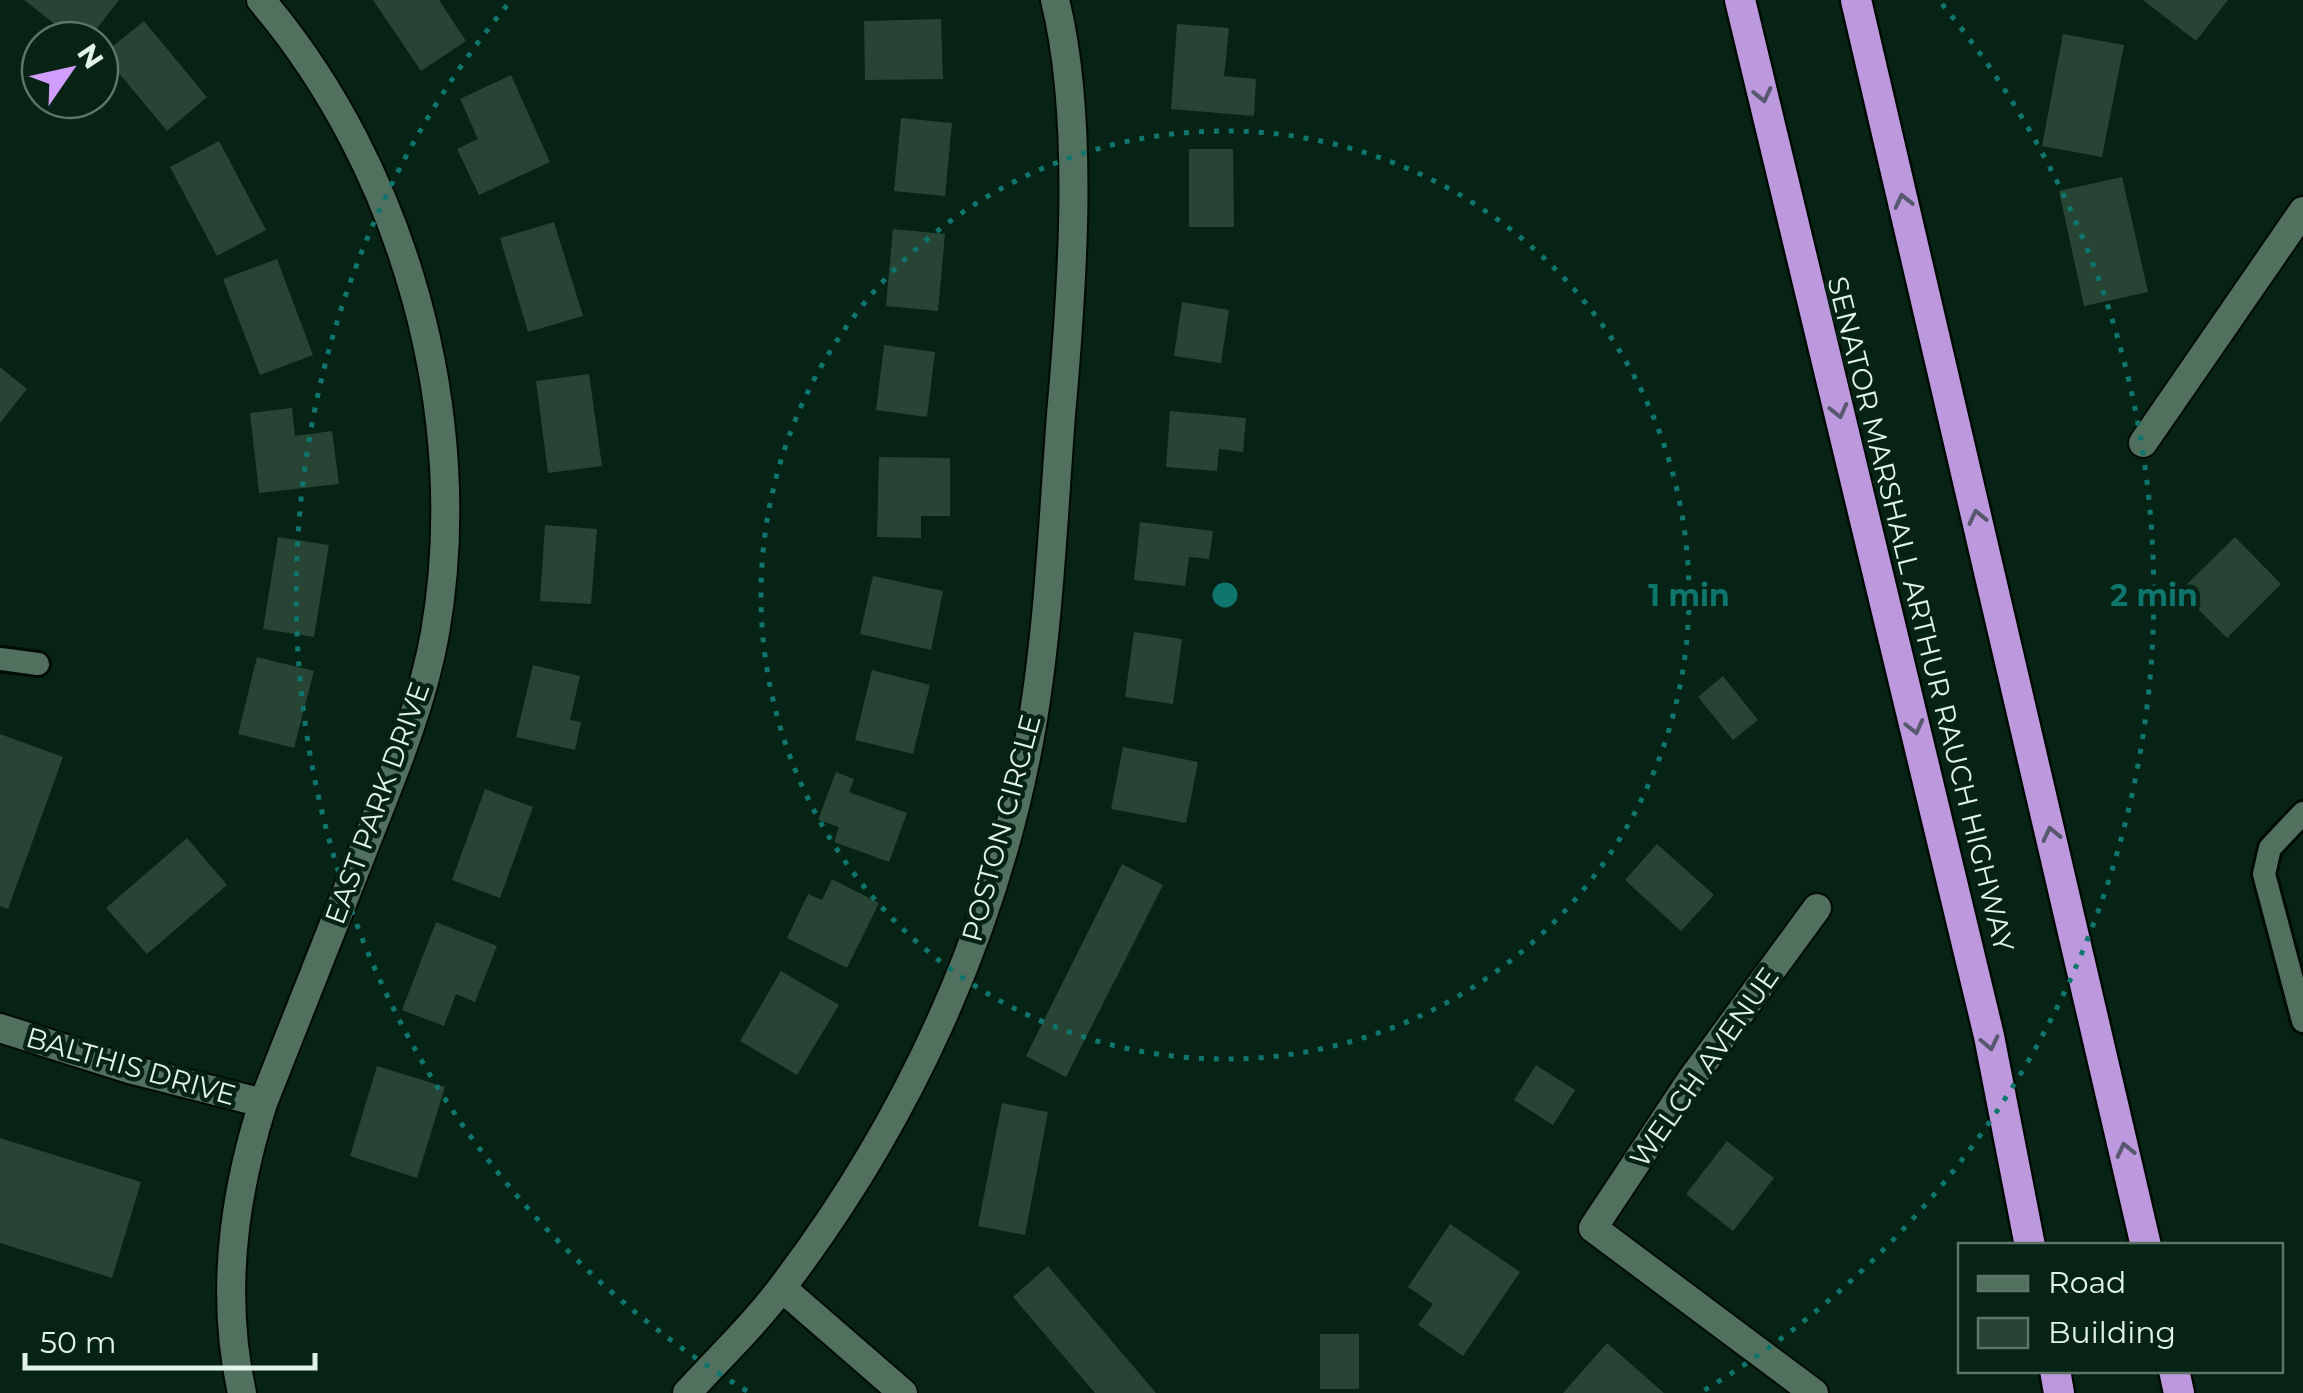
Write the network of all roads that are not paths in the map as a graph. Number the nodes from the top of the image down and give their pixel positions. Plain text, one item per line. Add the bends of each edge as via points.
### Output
1 (261, 0) edge
2 (1056, 0) edge
3 (1740, 0) edge
4 (1856, 0) edge
5 (2303, 211) edge
6 (2143, 444) dead end
7 (0, 660) edge
8 (38, 664) dead end
9 (2303, 813) edge
10 (1817, 908) dead end
11 (2303, 1021) edge
12 (0, 1028) edge
13 (263, 1102) junction
14 (2029, 1243) edge
15 (2145, 1243) edge
16 (782, 1288) junction
17 (242, 1393) edge
18 (688, 1393) edge
19 (903, 1393) edge
20 (1814, 1393) edge

1 - 13 street, EAST PARK DRIVE via 303,54 372,174 421,325 443,452 435,634 406,742
2 - 16 street, POSTON CIRCLE via 1070,104 1072,294 1030,733 975,938 924,1061 872,1158
3 -> 14 highway, SENATOR MARSHALL ARTHUR RAUCH HIGHWAY via 1989,1036
15 -> 4 highway
5 - 6 street
7 - 8 lane
9 - 11 lane via 2270,848 2264,874
10 - 20 street, WELCH AVENUE via 1691,1080 1594,1228
12 - 13 street, BALTHIS DRIVE
13 - 17 street, EAST PARK DRIVE via 246,1157 229,1273 232,1351
16 - 18 street, POSTON CIRCLE
16 - 19 street

